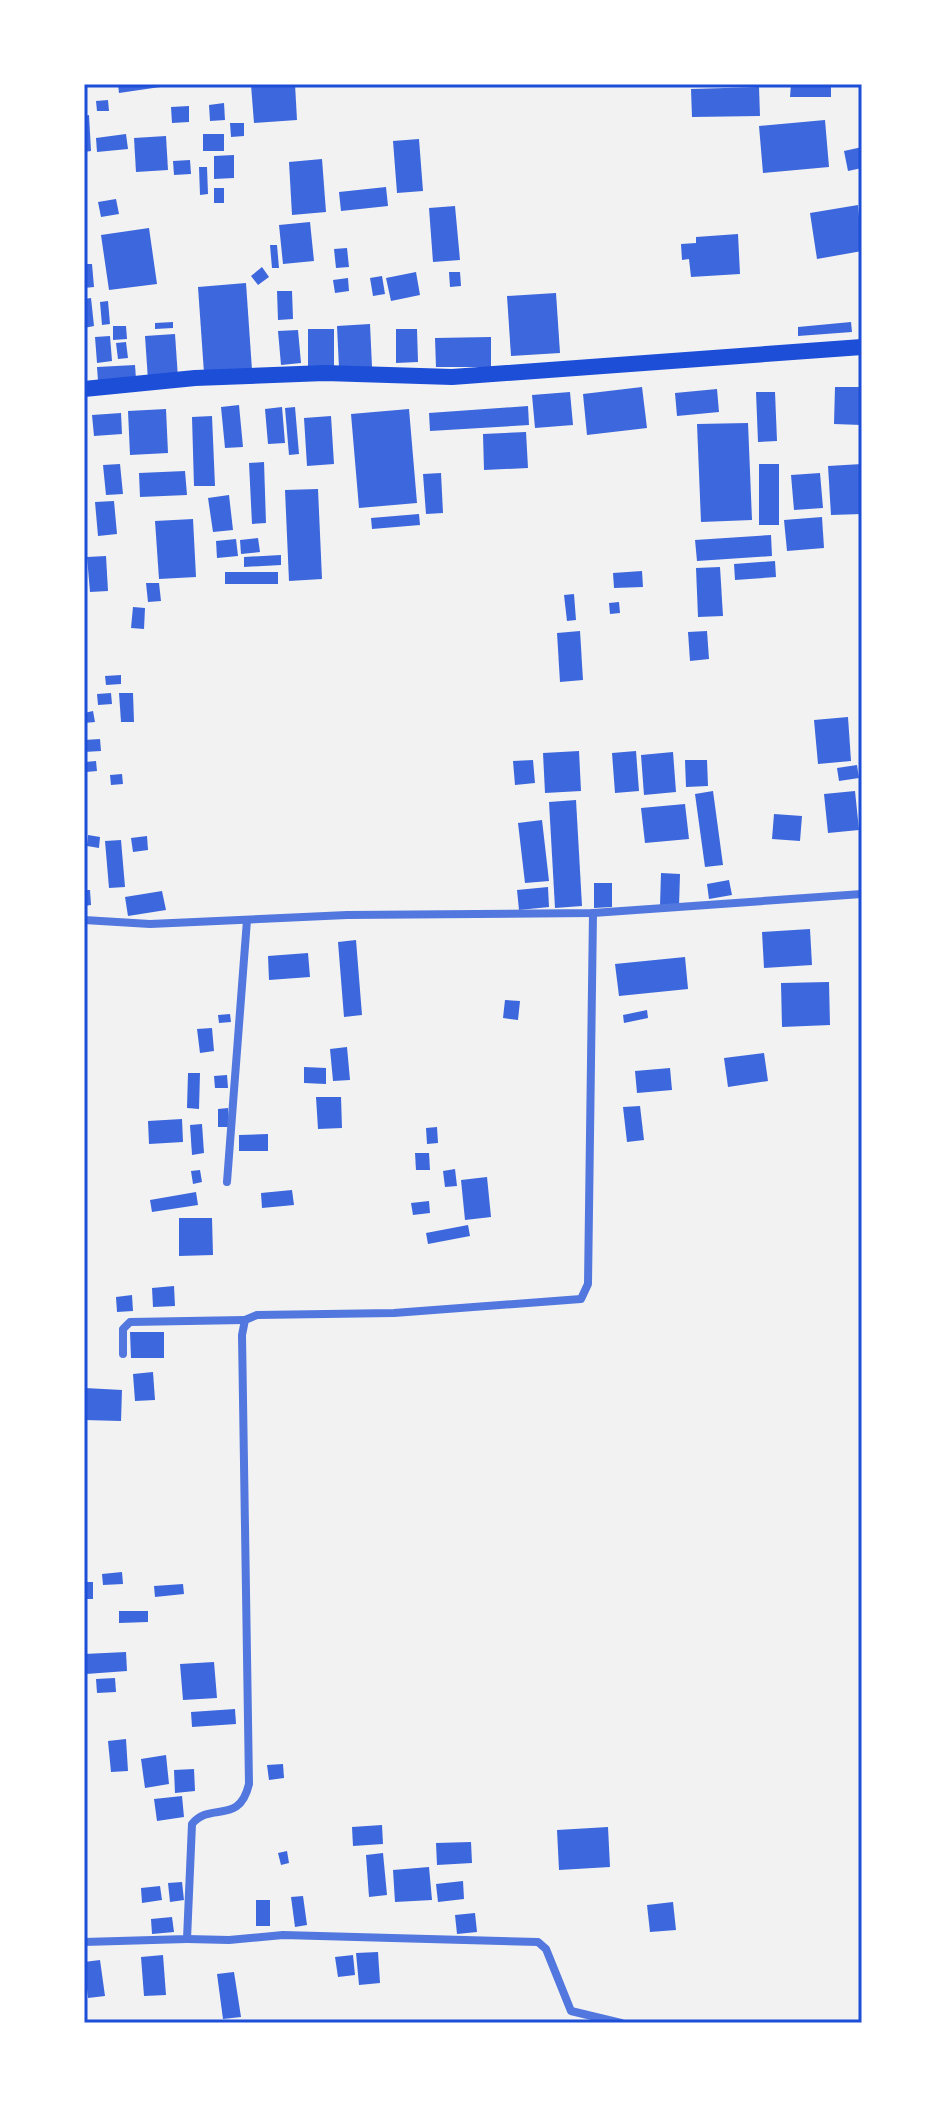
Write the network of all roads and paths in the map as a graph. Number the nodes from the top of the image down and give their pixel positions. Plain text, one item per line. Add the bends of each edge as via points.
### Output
1 (862, 347) edge
2 (84, 389) edge
3 (862, 894) edge
4 (593, 913) junction
5 (84, 920) edge
6 (247, 920) junction
7 (227, 1182) dead end
8 (245, 1320) junction
9 (123, 1354) dead end
10 (187, 1939) junction
11 (84, 1942) edge
12 (621, 2023) edge

1 - 2 highway via 452,377 325,373
3 - 4 street
4 - 6 street
4 - 8 street via 588,1284 581,1299 394,1313 257,1315
5 - 6 street
6 - 7 street
8 - 9 street via 130,1322 123,1329
8 - 10 street via 249,1784 245,1801 236,1809 197,1818 192,1824
10 - 11 street
10 - 12 street via 526,1939 546,1949 571,2011

